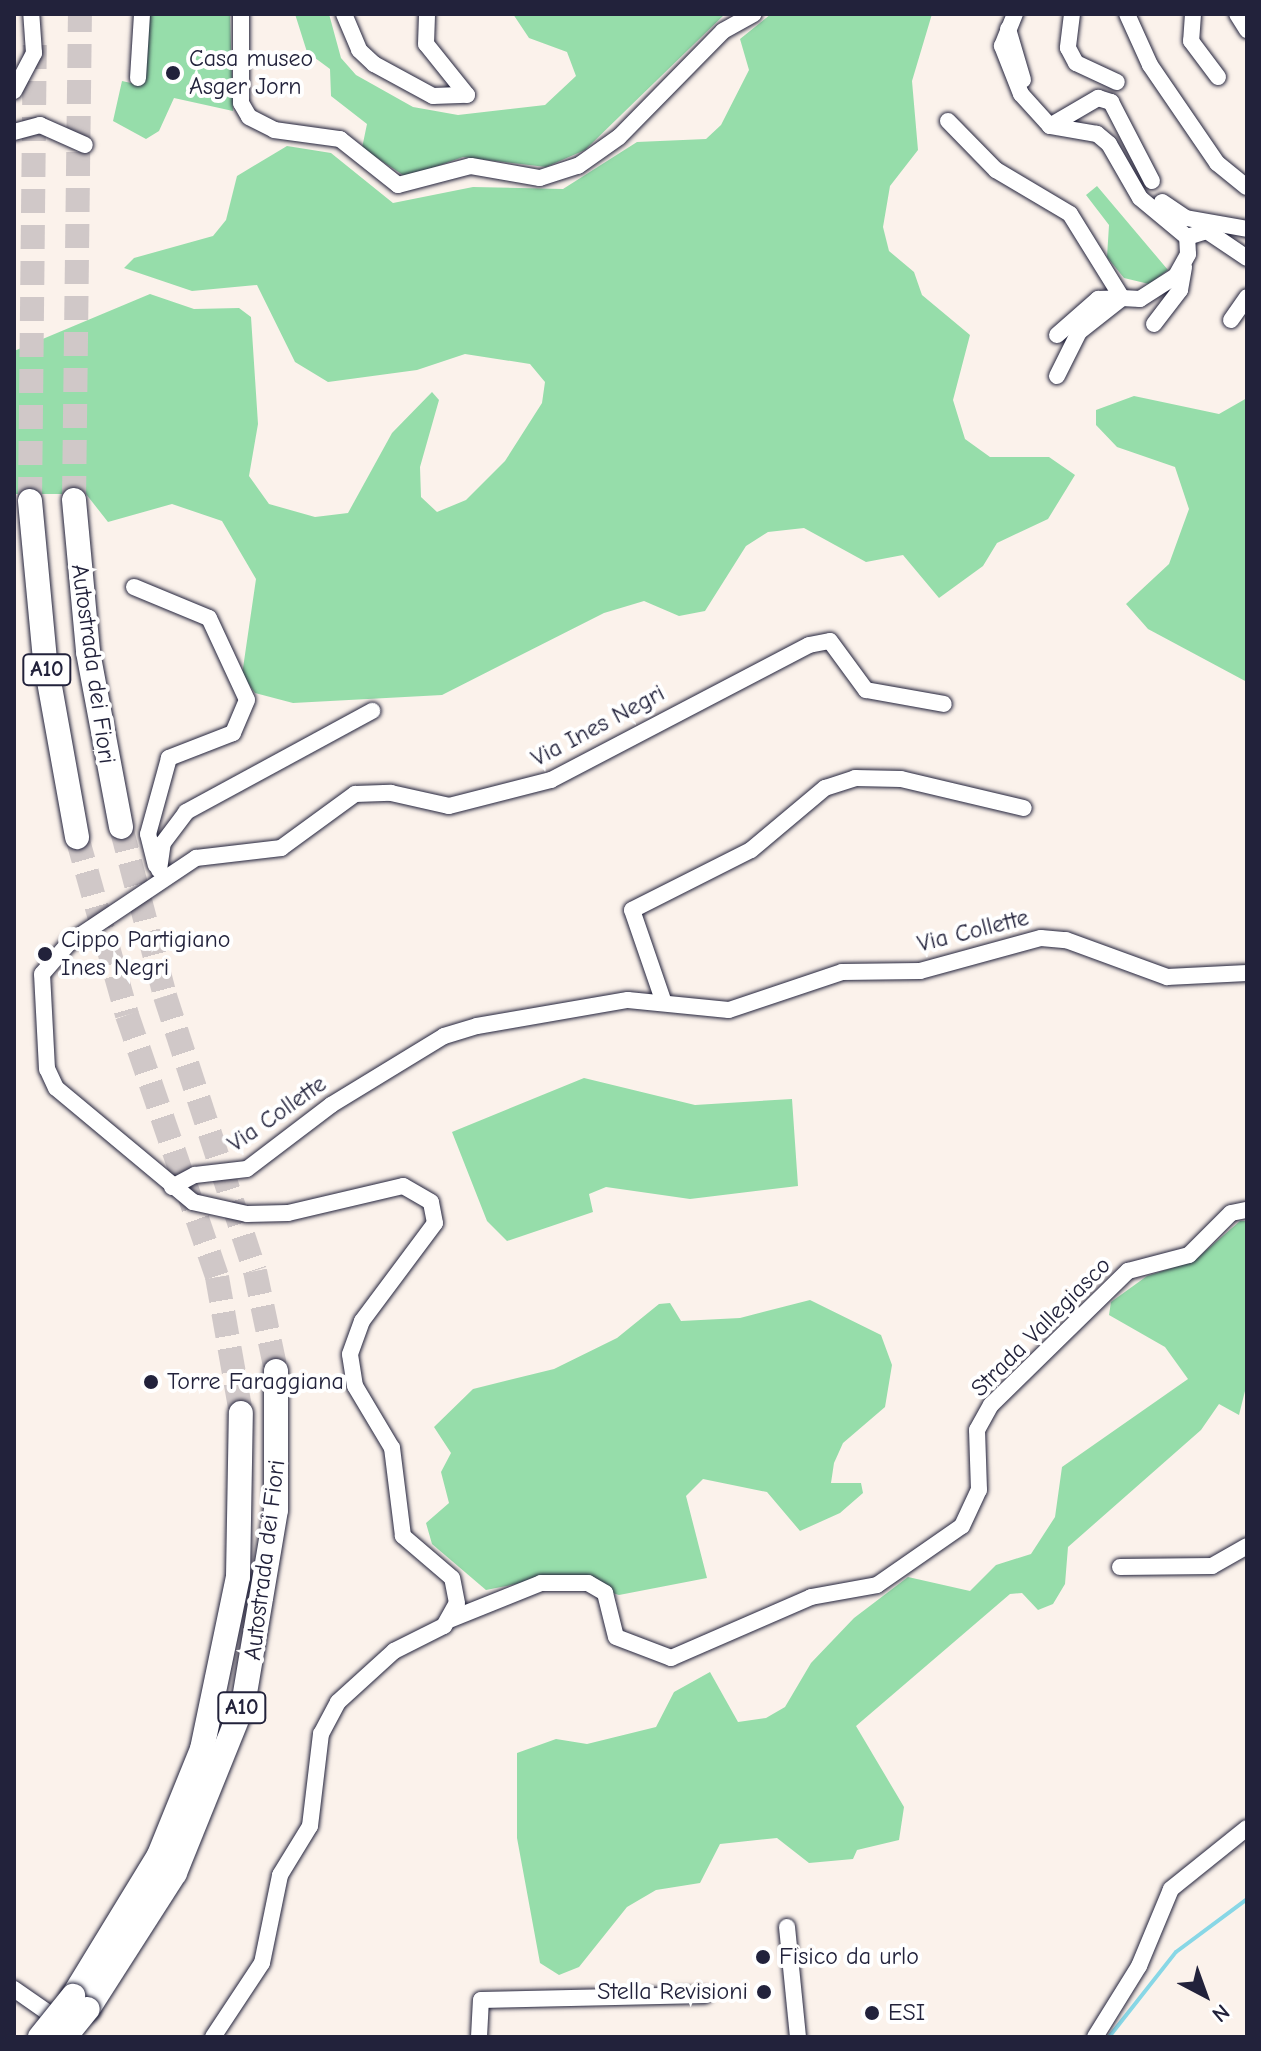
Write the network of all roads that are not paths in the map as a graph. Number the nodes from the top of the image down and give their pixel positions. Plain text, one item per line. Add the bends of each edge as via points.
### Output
1 (31, 14) edge
2 (142, 14) edge
3 (241, 14) edge
4 (344, 14) edge
5 (427, 14) edge
6 (732, 14) edge
7 (754, 14) edge
8 (1072, 14) edge
9 (1127, 14) edge
10 (1193, 14) edge
11 (1237, 14) edge
12 (1011, 21) edge
13 (1247, 30) edge
14 (712, 41) junction
15 (1218, 77) dead end
16 (138, 78) dead end
17 (1023, 80) dead end
18 (1117, 82) dead end
19 (14, 91) edge
20 (948, 121) dead end
21 (1050, 126) junction
22 (14, 132) edge
23 (85, 145) dead end
24 (1152, 181) dead end
25 (1247, 187) edge
26 (1162, 202) dead end
27 (1247, 229) edge
28 (1187, 237) junction
29 (1247, 258) edge
30 (1184, 261) junction
31 (1247, 297) edge
32 (1122, 298) junction
33 (1231, 320) dead end
34 (1154, 324) dead end
35 (1057, 335) dead end
36 (1057, 376) dead end
37 (74, 500) tunnel mouth
38 (30, 501) tunnel mouth
39 (134, 587) dead end
40 (944, 704) dead end
41 (372, 711) dead end
42 (1024, 808) dead end
43 (121, 827) tunnel mouth
44 (77, 837) tunnel mouth
45 (160, 872) junction
46 (1247, 973) edge
47 (663, 1000) junction
48 (172, 1187) junction
49 (1247, 1210) edge
50 (276, 1371) tunnel mouth
51 (241, 1413) tunnel mouth
52 (1247, 1546) edge
53 (1120, 1567) dead end
54 (449, 1620) junction
55 (1247, 1828) edge
56 (787, 1927) dead end
57 (14, 1989) edge
58 (705, 1995) dead end
59 (81, 2003) junction
60 (47, 2012) dead end
61 (40, 2037) edge
62 (65, 2037) edge
63 (213, 2037) edge
64 (479, 2037) edge
65 (798, 2037) edge
66 (1095, 2037) edge

1 - 19 street via 34,53
2 - 16 street
3 - 14 street via 241,103 261,126 340,139 398,185 471,166 540,178 602,151
4 - 5 street via 359,50 374,64 433,96 467,95 426,44
6 - 14 street
7 - 14 street
8 - 18 street via 1068,48 1076,63
9 - 25 street via 1150,65 1217,163
10 - 15 street via 1191,41
11 - 13 street
12 - 17 street
12 - 21 street via 1002,46 1008,73
20 - 32 street via 996,170 1070,214
21 - 24 street via 1098,98 1111,102
21 - 28 street via 1097,134 1140,198
22 - 23 street via 40,125
26 - 27 street via 1186,218
28 - 29 street via 1207,231
28 - 30 street
30 - 32 street via 1157,290
30 - 34 street via 1180,290
31 - 33 street
32 - 35 street via 1098,299
32 - 36 street via 1079,332
37 - 43 highway, Autostrada dei Fiori / A10 via 88,652
38 - 44 highway, Autostrada dei Fiori / A10 via 51,700
39 - 45 street via 209,618 247,700 233,733 169,758 148,834
40 - 45 street, Via Ines Negri via 866,690 830,641 809,645 551,780 449,806 391,793 355,794 281,848 196,858
41 - 45 street, Via Ines Negri via 186,812
42 - 47 street via 901,779 855,778 825,788 751,850 632,910
45 - 48 street, Via Ines Negri via 69,943 42,974 47,1069 56,1088
46 - 47 street, Via Collette via 1167,977 1066,940 1041,938 920,971 842,972 729,1010
47 - 48 street, Via Collette via 518,1017 444,1036 331,1105 247,1169 195,1175
48 - 54 street via 193,1202 247,1214 288,1213 403,1186 431,1202 435,1223 426,1242 362,1321 350,1354 355,1386 392,1448 403,1536 457,1584
49 - 54 street, Strada Vallegiasco via 1231,1213 1189,1255 1128,1271 991,1405 977,1430 979,1490 962,1526 877,1585 811,1597 671,1658 616,1637 605,1593 588,1583 541,1583
50 - 59 highway, Autostrada dei Fiori / A10 via 276,1510 243,1705 175,1873
51 - 59 highway, Autostrada dei Fiori / A10 via 238,1577 202,1749 159,1855
52 - 53 street via 1195,1569
54 - 63 street via 394,1651 338,1702 321,1734 310,1826 280,1875 262,1963
55 - 66 street via 1171,1889 1139,1966
56 - 65 street
57 - 60 street
58 - 64 street via 481,2000
59 - 61 highway, Autostrada dei Fiori / A10, bridge
59 - 62 highway, Autostrada dei Fiori / A10, bridge

